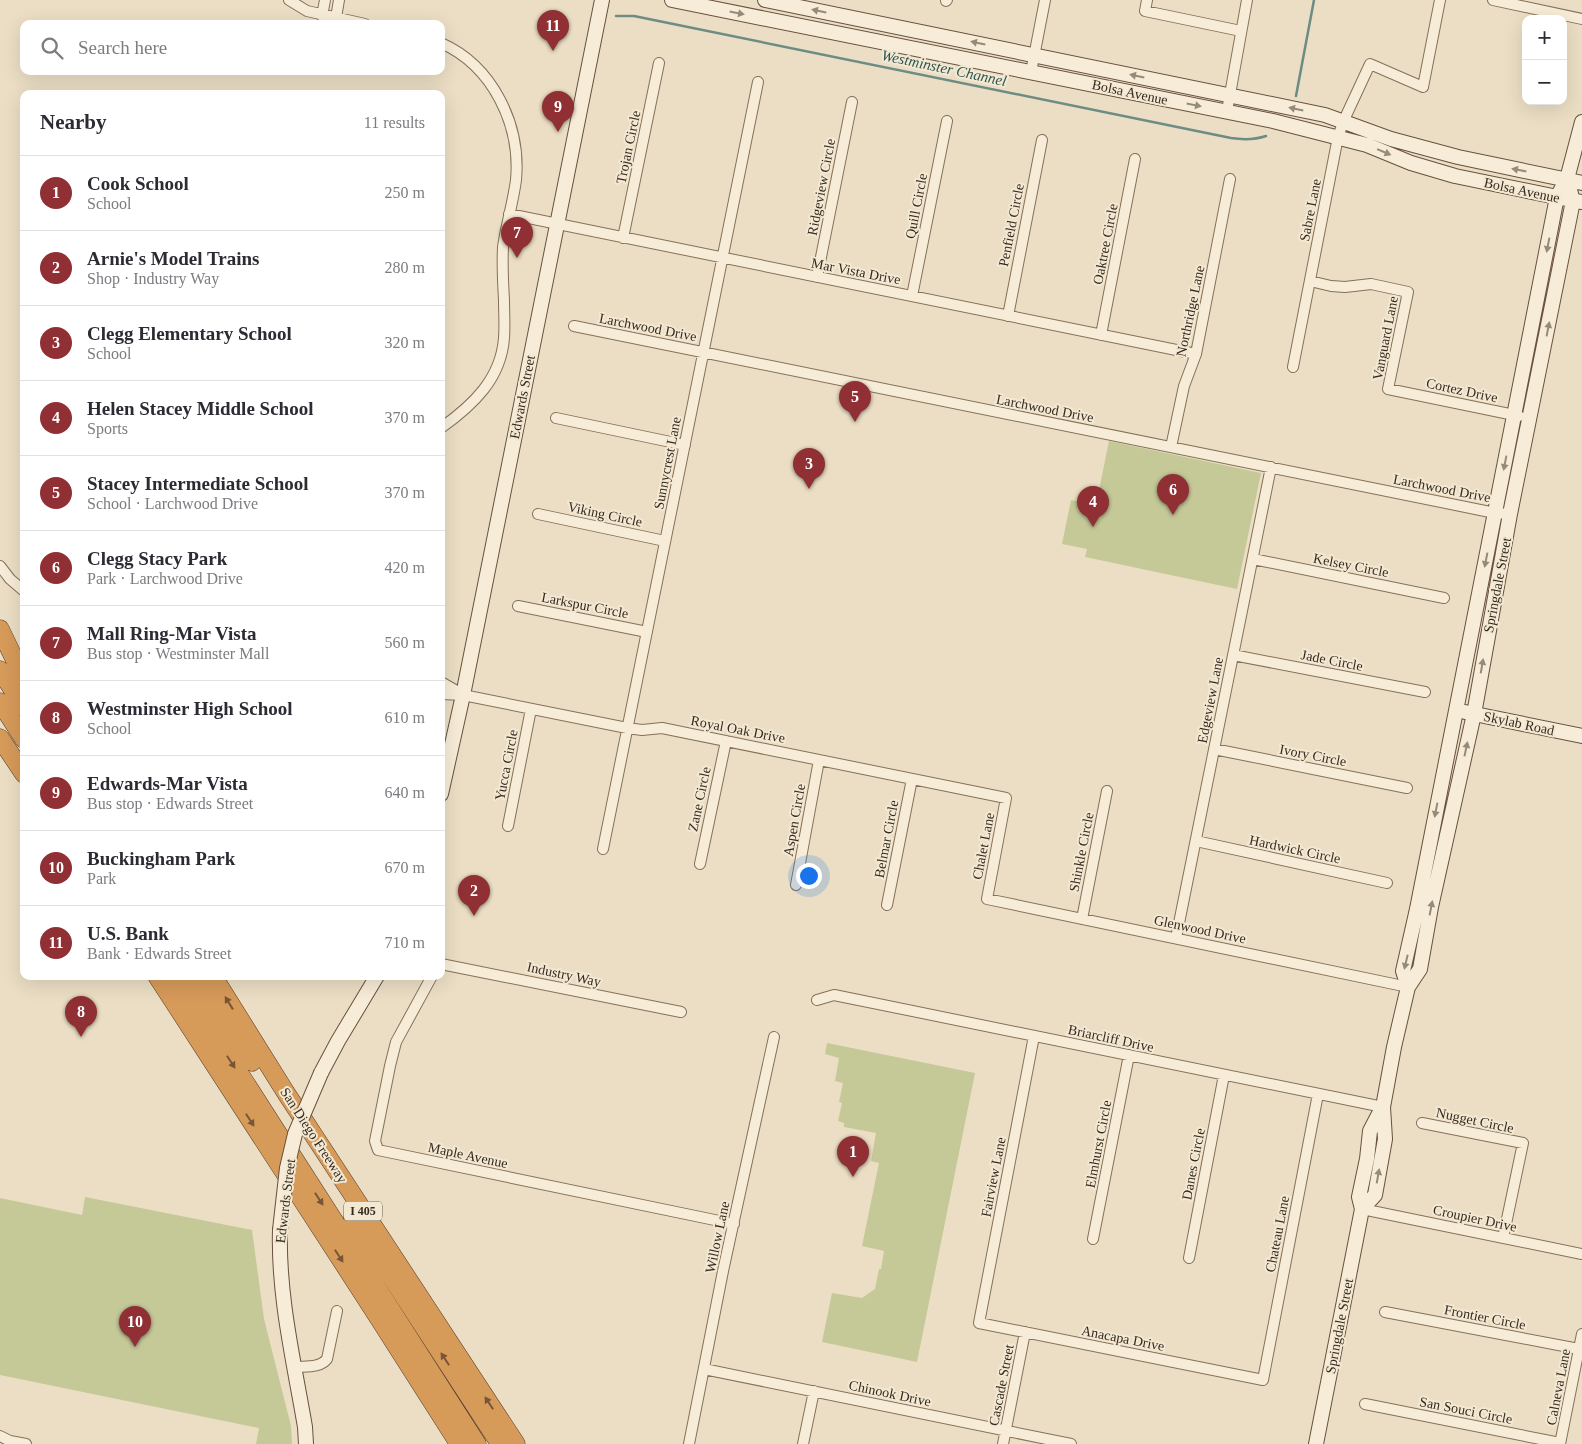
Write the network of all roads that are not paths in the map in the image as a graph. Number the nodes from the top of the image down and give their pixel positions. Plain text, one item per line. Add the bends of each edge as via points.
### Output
1 (289, 0) edge
2 (325, 0) edge
3 (339, 0) edge
4 (602, 0) edge
5 (672, 0) edge
6 (765, 0) edge
7 (1045, 0) edge
8 (1147, 0) edge
9 (1247, 0) edge
10 (1440, 0) edge
11 (1493, 0) edge
12 (322, 16) junction
13 (336, 18) junction
14 (1582, 18) edge
15 (346, 20) edge
16 (1241, 32) junction
17 (445, 45) edge
18 (1034, 55) junction
19 (659, 62) dead end
20 (1031, 72) junction
21 (758, 82) dead end
22 (1229, 95) junction
23 (852, 102) dead end
24 (1226, 111) junction
25 (1344, 120) junction
26 (947, 121) dead end
27 (1582, 122) edge
28 (1338, 137) junction
29 (1042, 140) dead end
30 (1135, 159) dead end
31 (1230, 179) dead end
32 (1567, 179) junction
33 (1582, 182) edge
34 (1557, 197) junction
35 (1578, 202) edge
36 (510, 214) junction
37 (556, 224) junction
38 (623, 238) junction
39 (723, 258) junction
40 (817, 277) junction
41 (1310, 281) junction
42 (912, 296) junction
43 (1008, 316) junction
44 (574, 326) dead end
45 (1101, 335) junction
46 (704, 353) junction
47 (1196, 354) junction
48 (1293, 367) dead end
49 (1388, 389) joint
50 (1515, 415) junction
51 (556, 418) dead end
52 (1530, 419) junction
53 (445, 425) edge
54 (685, 445) junction
55 (1171, 447) junction
56 (1271, 467) junction
57 (1495, 513) junction
58 (538, 514) dead end
59 (1510, 514) junction
60 (665, 541) junction
61 (1253, 559) junction
62 (0, 566) edge
63 (20, 588) edge
64 (1444, 598) dead end
65 (518, 606) dead end
66 (0, 629) edge
67 (647, 632) junction
68 (0, 644) edge
69 (1233, 655) junction
70 (0, 670) edge
71 (20, 672) edge
72 (20, 674) edge
73 (445, 684) edge
74 (1424, 692) dead end
75 (445, 694) edge
76 (463, 695) junction
77 (20, 701) edge
78 (0, 702) edge
79 (531, 709) junction
80 (1456, 710) junction
81 (1474, 714) junction
82 (627, 728) junction
83 (20, 732) edge
84 (1582, 736) edge
85 (726, 740) junction
86 (3, 743) edge
87 (1214, 749) junction
88 (819, 760) junction
89 (20, 768) edge
90 (445, 776) edge
91 (912, 779) junction
92 (1407, 788) dead end
93 (1107, 790) dead end
94 (1006, 798) joint
95 (508, 826) dead end
96 (1196, 841) junction
97 (603, 849) dead end
98 (700, 864) dead end
99 (1388, 883) dead end
100 (796, 885) dead end
101 (987, 899) joint
102 (887, 905) dead end
103 (1082, 919) junction
104 (1411, 937) junction
105 (1176, 938) junction
106 (1424, 950) junction
107 (445, 965) edge
108 (159, 980) edge
109 (180, 980) edge
110 (200, 980) edge
111 (215, 980) edge
112 (375, 980) edge
113 (430, 980) edge
114 (1408, 987) junction
115 (817, 1000) dead end
116 (681, 1012) dead end
117 (1034, 1036) junction
118 (774, 1037) dead end
119 (1129, 1055) junction
120 (1224, 1075) junction
121 (1318, 1094) junction
122 (1383, 1108) junction
123 (1422, 1123) dead end
124 (1362, 1209) junction
125 (734, 1224) junction
126 (1503, 1238) junction
127 (1093, 1239) dead end
128 (1582, 1254) edge
129 (1189, 1258) dead end
130 (336, 1311) dead end
131 (1385, 1312) dead end
132 (979, 1323) joint
133 (1025, 1332) junction
134 (1582, 1334) edge
135 (1579, 1349) junction
136 (295, 1367) junction
137 (704, 1369) junction
138 (1263, 1380) joint
139 (814, 1391) junction
140 (1365, 1404) dead end
141 (1006, 1431) junction
142 (0, 1436) edge
143 (10, 1442) edge
144 (1560, 1443) edge
145 (26, 1444) edge
146 (306, 1444) edge
147 (459, 1444) edge
148 (477, 1444) edge
149 (500, 1444) edge
150 (516, 1444) edge
151 (689, 1444) edge
152 (803, 1444) edge
153 (1003, 1444) edge
154 (1071, 1444) edge
155 (1316, 1444) edge

1 - 12 street
2 - 12 street
3 - 13 street
4 - 37 main road, Edwards Street
5 -> 20 main road, Bolsa Avenue
18 -> 6 main road, Bolsa Avenue
7 - 18 street
8 - 16 street via 1145,11
9 - 16 street
10 - 25 street, Sabre Lane via 1423,87 1370,64
11 - 14 street
12 - 13 street
13 - 15 street
16 - 22 street
17 - 36 street via 465,56 480,70 503,105 512,129 516,154
18 - 20 street
22 -> 18 main road, Bolsa Avenue
19 - 38 street, Trojan Circle
20 -> 24 main road, Bolsa Avenue
21 - 39 street, Sunnycrest Lane
22 - 24 street
25 -> 22 main road, Bolsa Avenue
23 - 40 street, Ridgeview Circle
24 - 28 main road, Bolsa Avenue
25 - 28 street, Sabre Lane
32 -> 25 main road, Bolsa Avenue via 1458,158 1391,139
26 - 42 street, Quill Circle
27 - 32 main road, Springdale Street
28 -> 34 main road, Bolsa Avenue via 1422,167
28 - 41 street, Sabre Lane
29 - 43 street, Penfield Circle
30 - 45 street, Oaktree Circle
31 - 47 street, Northridge Lane
32 - 33 main road, Bolsa Avenue
32 - 34 main road, Springdale Street
32 - 35 main road, Springdale Street
34 - 35 main road, Bolsa Avenue
34 -> 50 main road, Springdale Street
52 -> 35 main road, Springdale Street
36 - 37 street, Mar Vista Drive
36 - 53 street via 503,256 505,326 502,350 485,389
37 - 38 street, Mar Vista Drive
37 - 76 main road, Edwards Street
38 - 39 street, Mar Vista Drive
39 - 40 street, Mar Vista Drive
39 - 46 street, Sunnycrest Lane
40 - 42 street, Mar Vista Drive
41 - 48 street, Sabre Lane
41 - 49 street, Vanguard Lane via 1338,286 1371,284 1408,292
42 - 43 street, Mar Vista Drive
43 - 45 street, Mar Vista Drive
44 - 46 street, Larchwood Drive
45 - 47 street, Mar Vista Drive
46 - 54 street, Sunnycrest Lane
46 - 55 street, Larchwood Drive
47 - 55 street, Northridge Lane via 1184,386
49 - 50 street, Cortez Drive
50 - 52 street, Cortez Drive
50 -> 57 main road, Springdale Street
51 - 54 street
52 - 59 main road, Springdale Street
54 - 60 street, Sunnycrest Lane
55 - 56 street, Larchwood Drive
56 - 57 street, Larchwood Drive
56 - 61 street, Edgeview Lane
57 - 59 street, Larchwood Drive
57 -> 80 main road, Springdale Street
58 - 60 street, Viking Circle
81 -> 59 main road, Springdale Street
60 - 67 street, Sunnycrest Lane
61 - 64 street, Kelsey Circle
61 - 69 street, Edgeview Lane
62 - 63 street
65 - 67 street, Larkspur Circle
66 - 71 highway
67 - 82 street, Sunnycrest Lane
68 - 72 highway
69 - 74 street, Jade Circle
69 - 87 street, Edgeview Lane
70 - 77 highway
73 - 76 street
75 - 76 street
76 - 79 street, Royal Oak Drive
76 - 90 main road, Edwards Street
78 - 83 highway
79 - 82 street, Royal Oak Drive
79 - 95 street, Yucca Circle
80 - 81 main road, Skylab Road
80 -> 104 main road, Springdale Street
81 - 84 main road, Skylab Road
106 -> 81 main road, Springdale Street
82 - 85 street, Royal Oak Drive via 662,728
82 - 97 street, Sunnycrest Lane
85 - 88 street, Royal Oak Drive
85 - 98 street, Zane Circle
86 - 89 highway
87 - 92 street, Ivory Circle
87 - 96 street, Edgeview Lane
88 - 91 street, Royal Oak Drive
88 - 100 street, Aspen Circle
91 - 94 street, Royal Oak Drive
91 - 102 street, Belmar Circle
93 - 103 street, Shinkle Circle
94 - 101 street, Chalet Lane
96 - 99 street, Hardwick Circle
96 - 105 street, Edgeview Lane
101 - 103 street, Glenwood Drive
103 - 105 street, Glenwood Drive
104 - 106 main road via 1417,938
104 -> 114 main road, Springdale Street via 1404,971
105 - 114 street, Glenwood Drive
106 - 114 main road, Springdale Street via 1420,969
107 - 116 street, Industry Way
108 -> 147 highway
109 -> 148 highway
149 -> 110 highway
150 -> 111 highway, San Diego Freeway / I 405
112 - 136 main road, Edwards Street, bridge via 322,1073 295,1134 287,1168 279,1255
113 - 125 street, Maple Avenue via 396,1042 375,1141 378,1150
114 - 122 main road, Springdale Street
115 - 117 street, Briarcliff Drive via 834,995
117 - 119 street, Briarcliff Drive
117 - 132 street, Fairview Lane
118 - 125 street, Willow Lane
119 - 120 street, Briarcliff Drive
119 - 127 street, Elmhurst Circle
120 - 121 street, Briarcliff Drive
120 - 129 street, Danes Circle
121 - 122 street, Briarcliff Drive
121 - 138 street, Chateau Lane
122 - 124 main road, Springdale Street via 1385,1139 1374,1195
123 - 126 street, Nugget Circle via 1523,1143
124 - 126 street, Croupier Drive
124 - 155 main road, Springdale Street
125 - 137 street, Willow Lane
126 - 128 street, Croupier Drive
130 - 136 street via 327,1359 318,1365
131 - 135 street, Frontier Circle
132 - 133 street, Anacapa Drive
133 - 138 street, Anacapa Drive
133 - 141 street, Cascade Street
134 - 135 street, Calneva Lane
135 - 144 street, Calneva Lane
136 - 146 main road, Edwards Street
137 - 139 street, Chinook Drive
137 - 151 street, Willow Lane
139 - 141 street, Chinook Drive
139 - 152 street
140 - 144 street, San Souci Circle
141 - 153 street, Cascade Street
141 - 154 street, Chinook Drive
142 - 143 street
143 - 145 street

